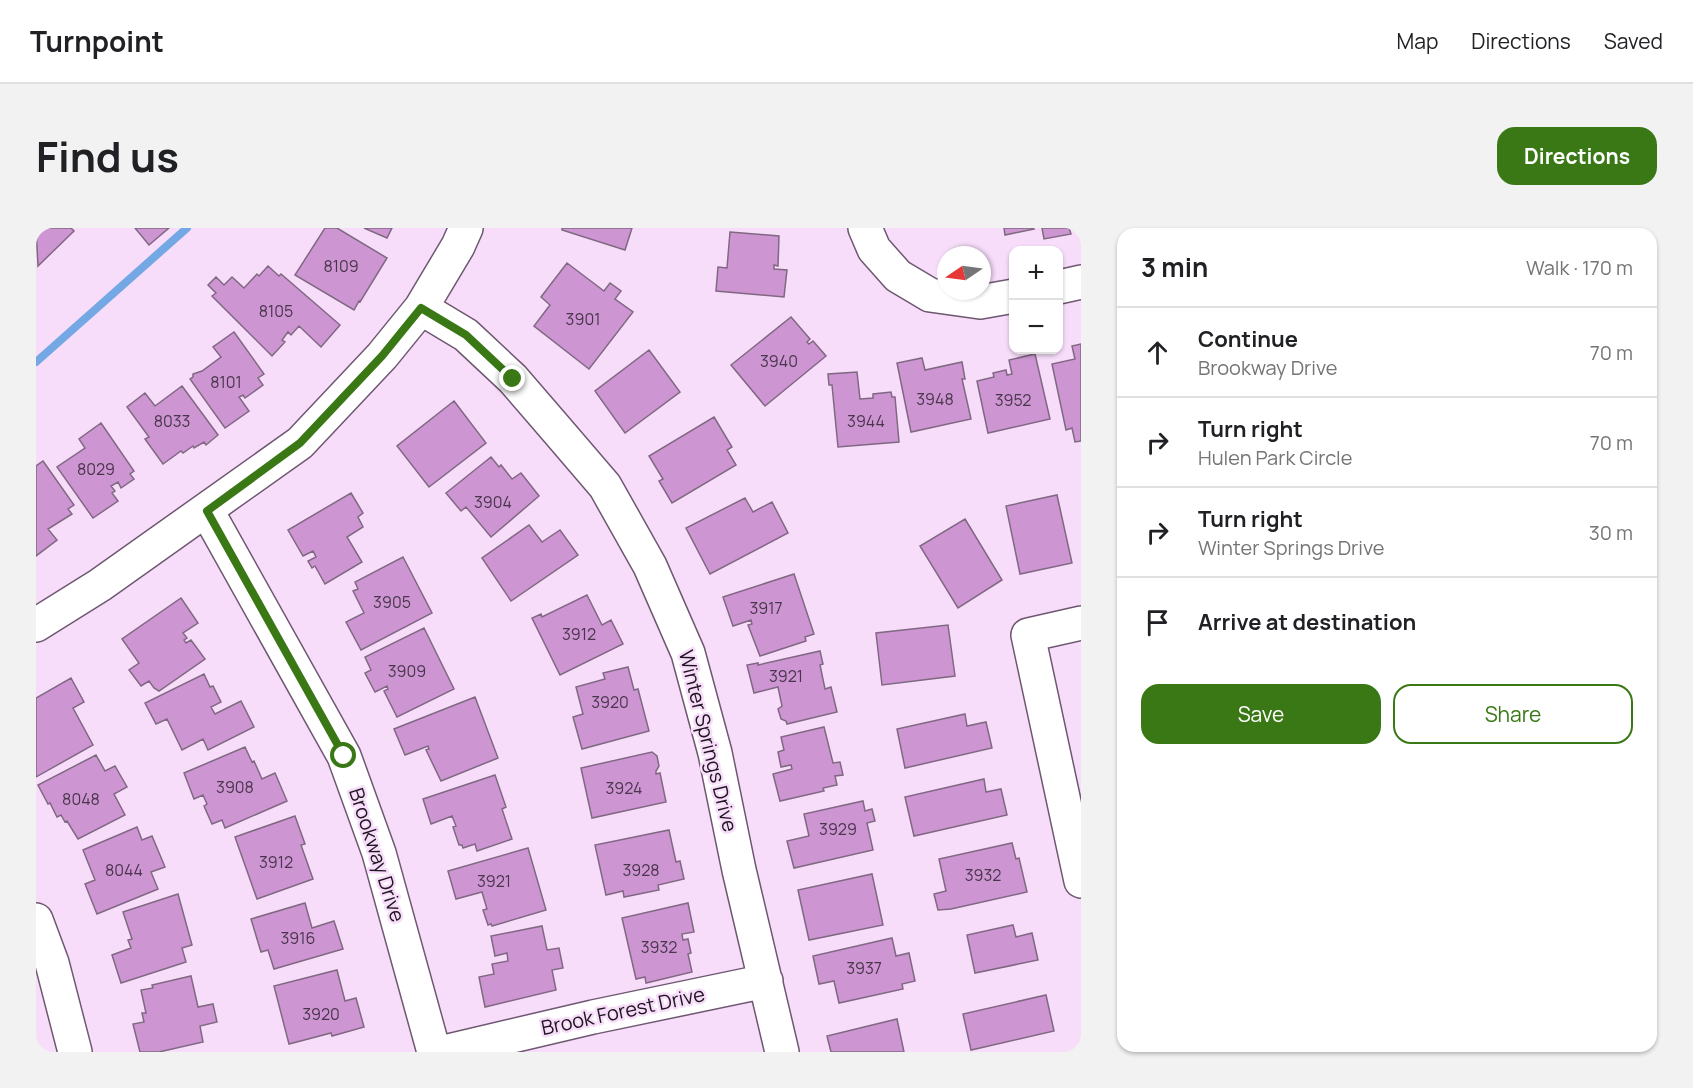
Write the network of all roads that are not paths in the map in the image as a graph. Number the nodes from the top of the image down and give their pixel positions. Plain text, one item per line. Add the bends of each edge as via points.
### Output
1 (466, 228) edge
2 (864, 228) edge
3 (1081, 282) edge
4 (1063, 286) edge
5 (1009, 297) edge
6 (421, 308) junction
7 (207, 511) junction
8 (1081, 623) edge
9 (36, 626) edge
10 (1081, 881) edge
11 (36, 920) edge
12 (766, 981) junction
13 (75, 1052) edge
14 (434, 1052) edge
15 (444, 1052) edge
16 (782, 1052) edge

1 - 6 street
2 - 5 street via 874,249 897,276 930,295 980,302
3 - 4 street
6 - 7 street via 300,443
6 - 12 street, Winter Springs Drive via 466,335 513,379 605,486 650,566 691,664
7 - 9 street
7 - 14 street, Brookway Drive via 344,756 379,853
8 - 10 street via 1028,635
11 - 13 street via 52,963
12 - 15 street, Brook Forest Drive
12 - 16 street, Winter Springs Drive

